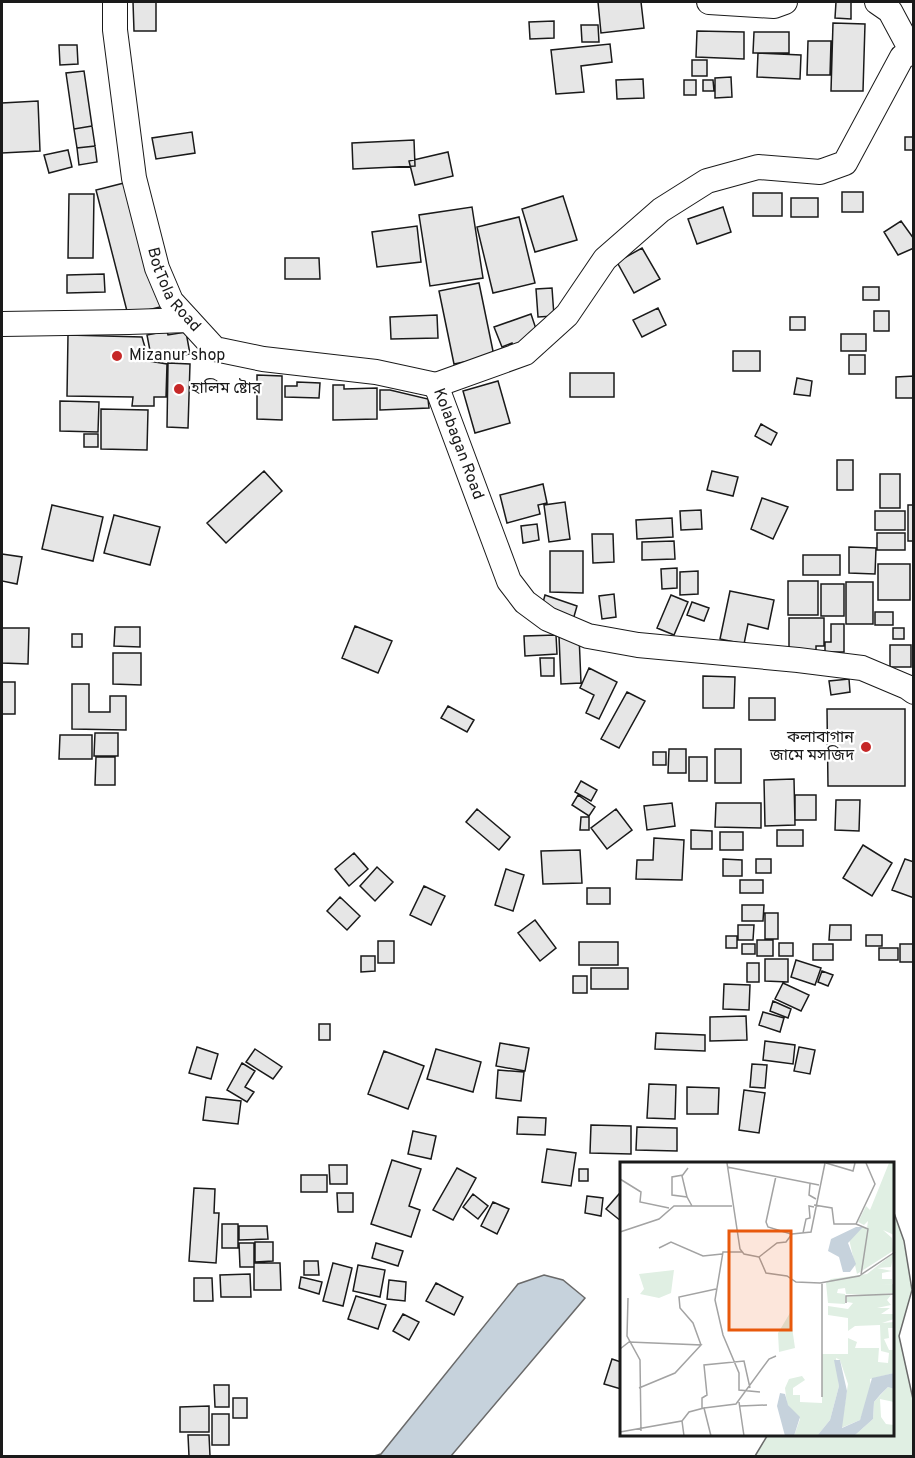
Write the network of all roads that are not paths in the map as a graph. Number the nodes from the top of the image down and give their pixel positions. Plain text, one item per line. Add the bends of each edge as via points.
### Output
1 (115, 2) edge
2 (709, 2) edge
3 (785, 2) edge
4 (876, 2) edge
5 (913, 51) edge
6 (188, 320) junction
7 (2, 324) edge
8 (436, 385) junction
9 (914, 692) edge

1 - 6 street, BotTola Road via 115,30 134,178 157,268 171,301
2 - 3 street via 774,6
4 - 5 street via 890,11
5 - 8 street, Kolabagan Road via 902,57 845,163 820,172 758,167 707,181 661,210 605,259 567,315 525,353
6 - 7 street
6 - 8 street, BotTola Road via 215,349 263,359 376,372
8 - 9 street, Kolabagan Road via 509,581 525,602 548,619 588,636 638,645 862,668

